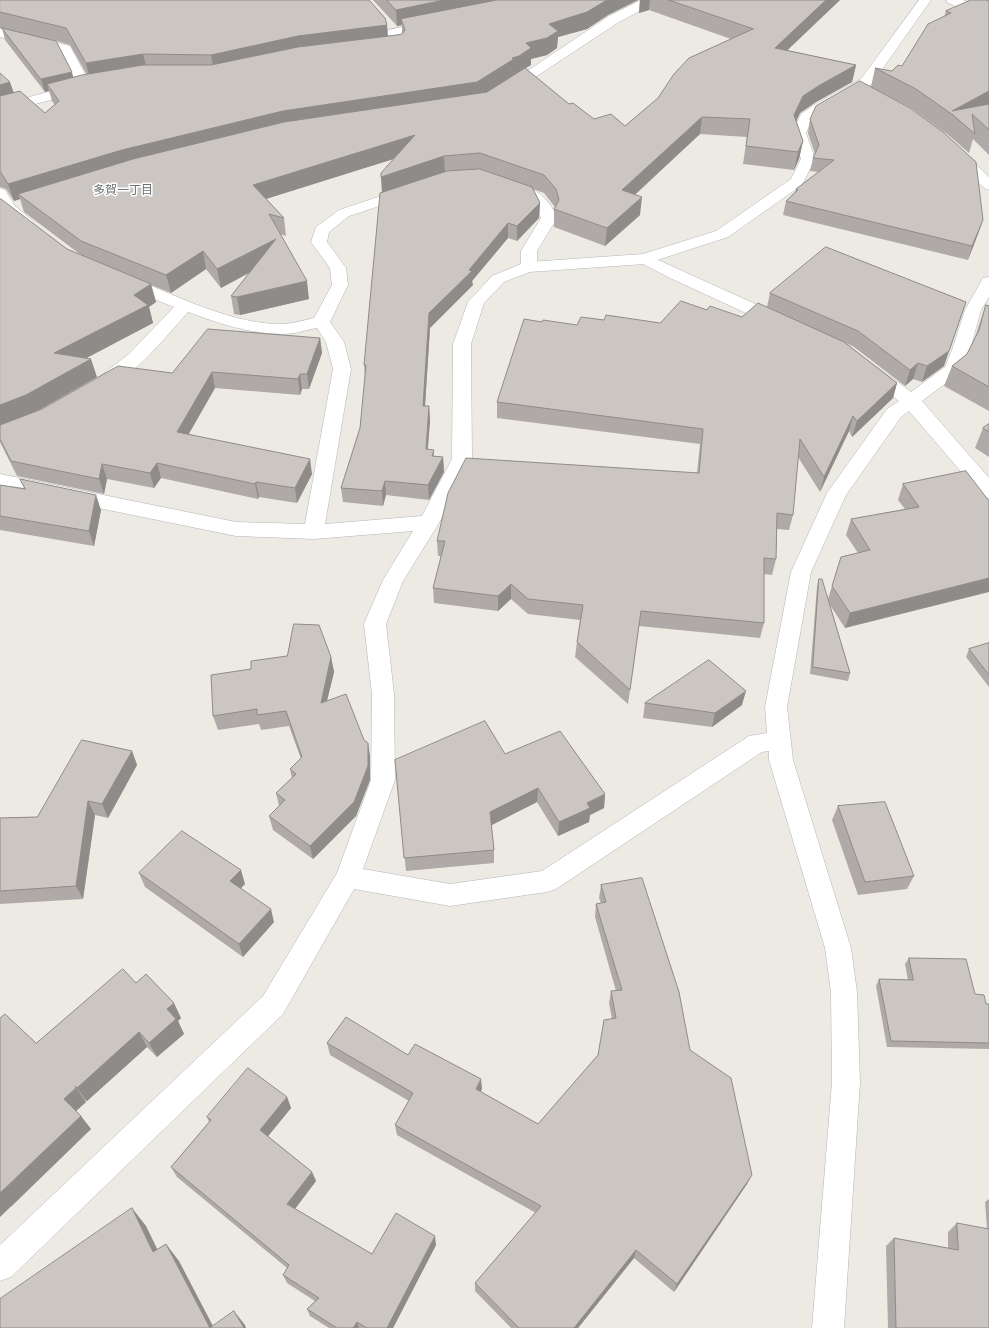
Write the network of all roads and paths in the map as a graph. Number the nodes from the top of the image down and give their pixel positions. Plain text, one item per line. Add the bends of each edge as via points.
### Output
1 (651, 0) edge
2 (925, 0) edge
3 (952, 0) edge
4 (989, 16) edge
5 (383, 22) edge
6 (445, 22) edge
7 (0, 33) edge
8 (393, 33) junction
9 (369, 50) edge
10 (101, 84) edge
11 (85, 86) junction
12 (496, 96) edge
13 (0, 109) edge
14 (944, 142) edge
15 (493, 180) edge
16 (989, 185) edge
17 (423, 187) edge
18 (0, 193) edge
19 (11, 208) edge
20 (38, 231) edge
21 (645, 259) junction
22 (529, 267) junction
23 (114, 277) edge
24 (989, 282) edge
25 (184, 306) junction
26 (321, 322) junction
27 (790, 327) edge
28 (860, 362) edge
29 (88, 392) edge
30 (911, 401) junction
31 (0, 481) edge
32 (989, 491) edge
33 (429, 523) junction
34 (314, 532) junction
35 (778, 740) junction
36 (348, 877) junction
37 (0, 1266) edge
38 (828, 1328) edge

1 - 12 street via 614,19
2 - 21 street via 866,82 865,90 822,106 806,117 799,133 808,159 797,182 722,234
3 - 4 street
5 - 8 street
6 - 8 street
7 - 11 street via 65,49
8 - 9 street via 398,46
10 - 11 street
11 - 13 street
14 - 16 street
15 - 22 street via 538,197 546,208 549,218 529,252
17 - 26 street via 344,213 322,230 319,242 338,268 340,285
18 - 19 street
19 - 20 street
21 - 22 street
21 - 27 street
22 - 33 street via 498,279 476,302 462,344 462,459
23 - 25 street
24 - 30 street via 973,310 952,370
25 - 26 street via 245,324 283,329
25 - 29 street via 157,337 115,376
26 - 34 street via 335,342 342,370
28 - 30 street
30 - 32 street
30 - 35 street via 894,413 837,493 801,572 776,707
31 - 34 street via 236,529
33 - 34 street
33 - 36 street via 393,580 375,624 383,694 384,780
35 - 36 street via 757,743 547,881 450,895
35 - 38 street via 781,760 838,948 844,992 846,1082
36 - 37 street via 272,1005

